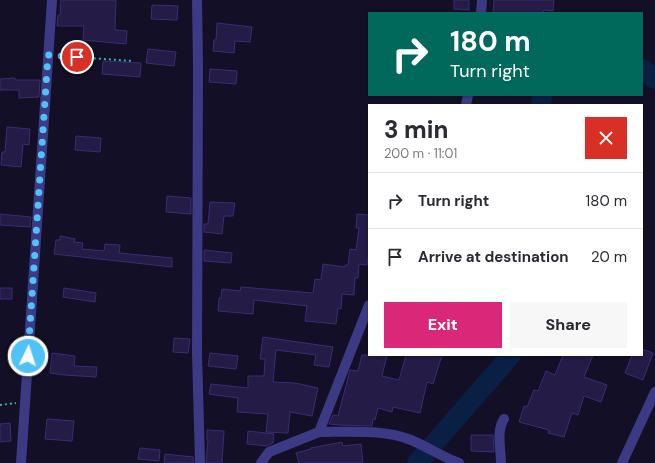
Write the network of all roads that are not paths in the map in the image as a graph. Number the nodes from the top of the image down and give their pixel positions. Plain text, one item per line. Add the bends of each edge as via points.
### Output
1 (52, 0) edge
2 (197, 0) edge
3 (482, 0) edge
4 (481, 12) edge
5 (368, 308) edge
6 (655, 392) edge
7 (504, 419) dead end
8 (319, 432) junction
9 (21, 463) edge
10 (200, 463) edge
11 (261, 463) edge
12 (459, 463) edge
13 (502, 463) edge
14 (622, 463) edge

1 - 9 street
2 - 10 street
3 - 4 street
5 - 8 street
6 - 14 street
7 - 13 street via 499,432
8 - 11 street via 269,452
8 - 12 street via 377,433 412,441

